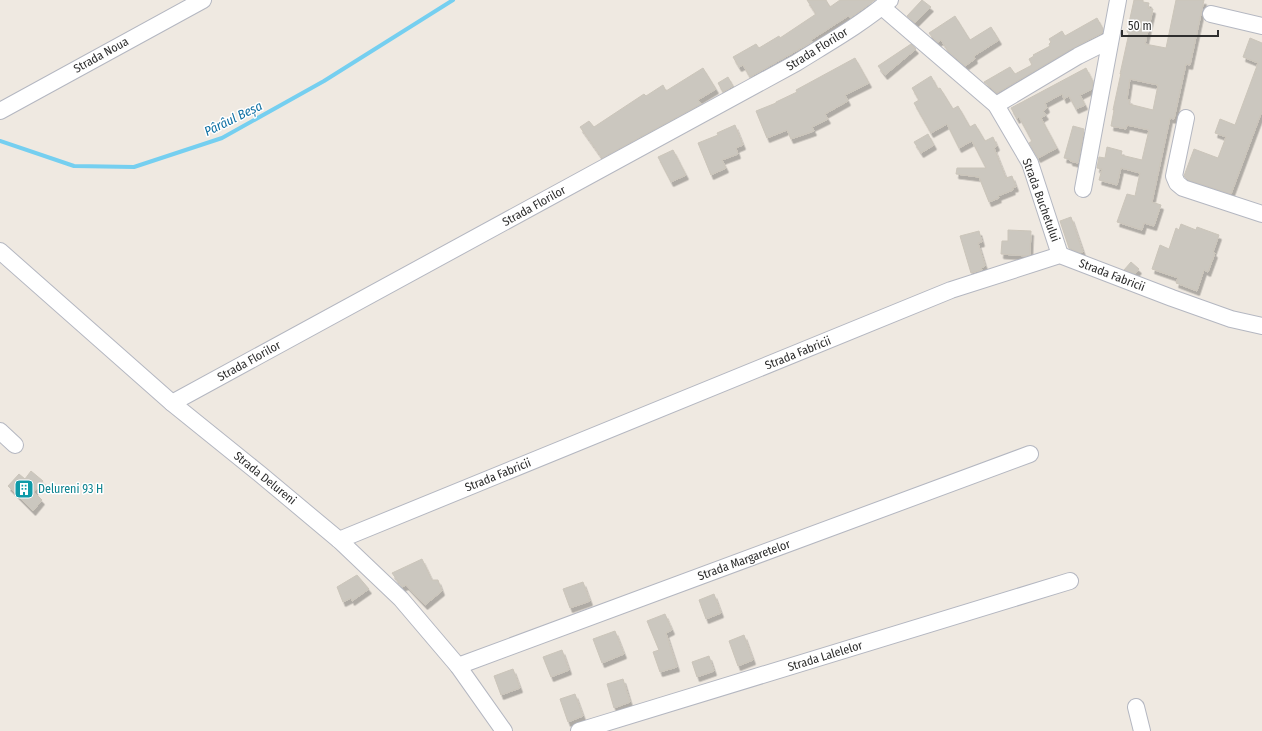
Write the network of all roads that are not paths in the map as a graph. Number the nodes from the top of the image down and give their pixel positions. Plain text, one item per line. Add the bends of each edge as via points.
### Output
1 (202, 0) edge
2 (1118, 0) edge
3 (886, 3) edge
4 (1211, 14) dead end
5 (1262, 26) edge
6 (1110, 40) junction
7 (996, 105) junction
8 (0, 111) edge
9 (1186, 118) dead end
10 (1083, 189) dead end
11 (1262, 214) edge
12 (0, 251) edge
13 (1060, 255) junction
14 (1262, 326) edge
15 (172, 403) junction
16 (0, 431) edge
17 (15, 445) dead end
18 (1030, 454) dead end
19 (340, 540) junction
20 (1070, 581) dead end
21 (458, 666) junction
22 (1136, 707) dead end
23 (504, 731) edge
24 (579, 731) edge
25 (1142, 731) edge

1 - 8 street, Strada Noua
2 - 6 street
3 - 7 street, Strada Buchetului
3 - 15 street, Strada Florilor via 837,38 796,62
4 - 5 street
6 - 7 street
6 - 10 street
7 - 13 street, Strada Buchetului via 1030,163
9 - 11 street via 1174,176 1177,183 1183,188
12 - 15 street, Strada Delureni
13 - 14 street, Strada Fabricii via 1231,319
13 - 19 street, Strada Fabricii via 951,290
15 - 19 street, Strada Delureni
16 - 17 street
18 - 21 street, Strada Margaretelor
19 - 21 street, Strada Delureni via 401,599
20 - 24 street, Strada Lalelelor
21 - 23 street, Strada Delureni
22 - 25 street

